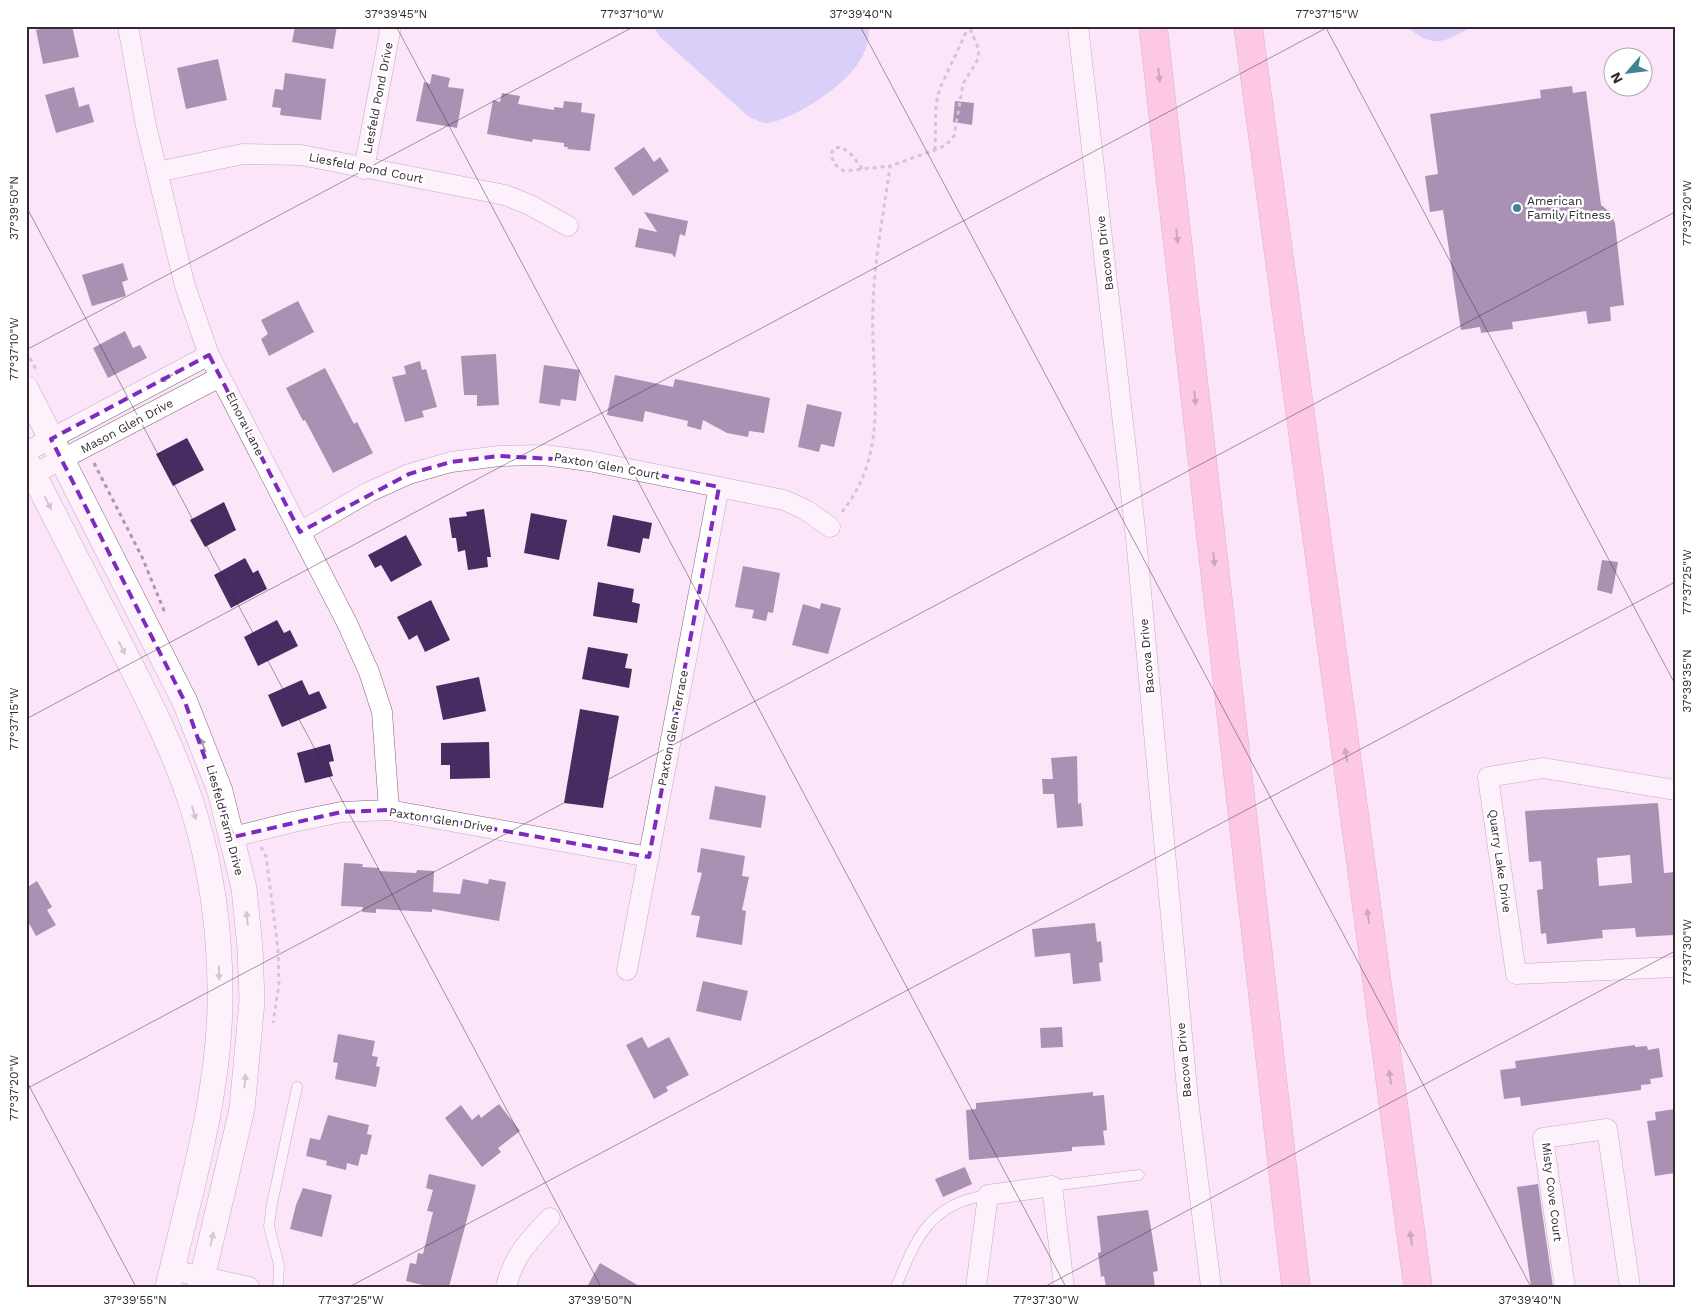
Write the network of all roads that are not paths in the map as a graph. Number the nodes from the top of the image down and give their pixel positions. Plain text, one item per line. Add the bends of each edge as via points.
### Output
1 (128, 26) edge
2 (391, 26) edge
3 (1078, 26) edge
4 (1153, 26) edge
5 (1248, 26) edge
6 (364, 169) junction
7 (157, 172) junction
8 (568, 226) dead end
9 (209, 355) junction
10 (220, 377) junction
11 (26, 389) edge
12 (57, 449) junction
13 (28, 466) edge
14 (719, 487) junction
15 (830, 527) road end
16 (300, 532) junction
17 (1675, 790) edge
18 (389, 810) junction
19 (233, 837) junction
20 (649, 857) junction
21 (1675, 967) edge
22 (627, 970) dead end
23 (298, 1087) dead end
24 (1139, 1175) dead end
25 (1052, 1186) junction
26 (988, 1195) junction
27 (550, 1218) dead end
28 (170, 1278) edge
29 (202, 1282) edge
30 (249, 1287) edge
31 (278, 1287) edge
32 (506, 1287) edge
33 (896, 1287) edge
34 (976, 1287) edge
35 (1064, 1287) edge
36 (1210, 1287) edge
37 (1296, 1287) edge
38 (1418, 1287) edge
39 (1565, 1287) edge
40 (1630, 1287) edge

1 - 7 street, Elnora Lane
2 - 6 street, Liesfeld Pond Drive
3 - 36 street, Bacova Drive via 1136,538 1187,1090
4 -> 37 highway
38 -> 5 highway
6 - 7 street, Liesfeld Pond Court via 301,155 243,154
6 - 8 street, Liesfeld Pond Court via 505,195
7 - 9 street, Elnora Lane via 194,318
9 - 10 street, Elnora Lane
9 -> 12 street, Mason Glen Drive
10 - 12 street, Mason Glen Drive
10 - 16 street, Elnora Lane
11 - 12 street, Liesfeld Farm Drive
12 - 13 street, Mason Glen Drive
19 -> 12 street, Liesfeld Farm Drive via 220,791 186,702
13 -> 28 street via 162,727 194,812 206,861 218,955 220,1007 217,1048 204,1131
14 - 15 street, Paxton Glen Court via 784,500 806,510
14 - 16 street, Paxton Glen Court via 589,461 544,455 499,456 451,462 409,474 368,492
14 - 20 street, Paxton Glen Terrace
16 - 18 street, Elnora Lane via 369,672 382,712
17 - 21 street, Quarry Lake Drive via 1544,768 1488,777 1516,974
18 - 19 street, Paxton Glen Drive via 341,812
18 - 20 street, Paxton Glen Drive
29 -> 19 street, Liesfeld Farm Drive via 242,1109 252,1001 244,888
20 - 22 street, Paxton Glen Terrace
23 - 31 lane via 269,1226 279,1265
24 - 25 lane
25 - 26 street
25 - 35 street
26 - 33 lane via 962,1200 931,1220
26 - 34 street
27 - 32 street via 518,1253
28 - 29 street
29 - 30 street
39 - 40 street, Misty Cove Court via 1543,1138 1606,1129

